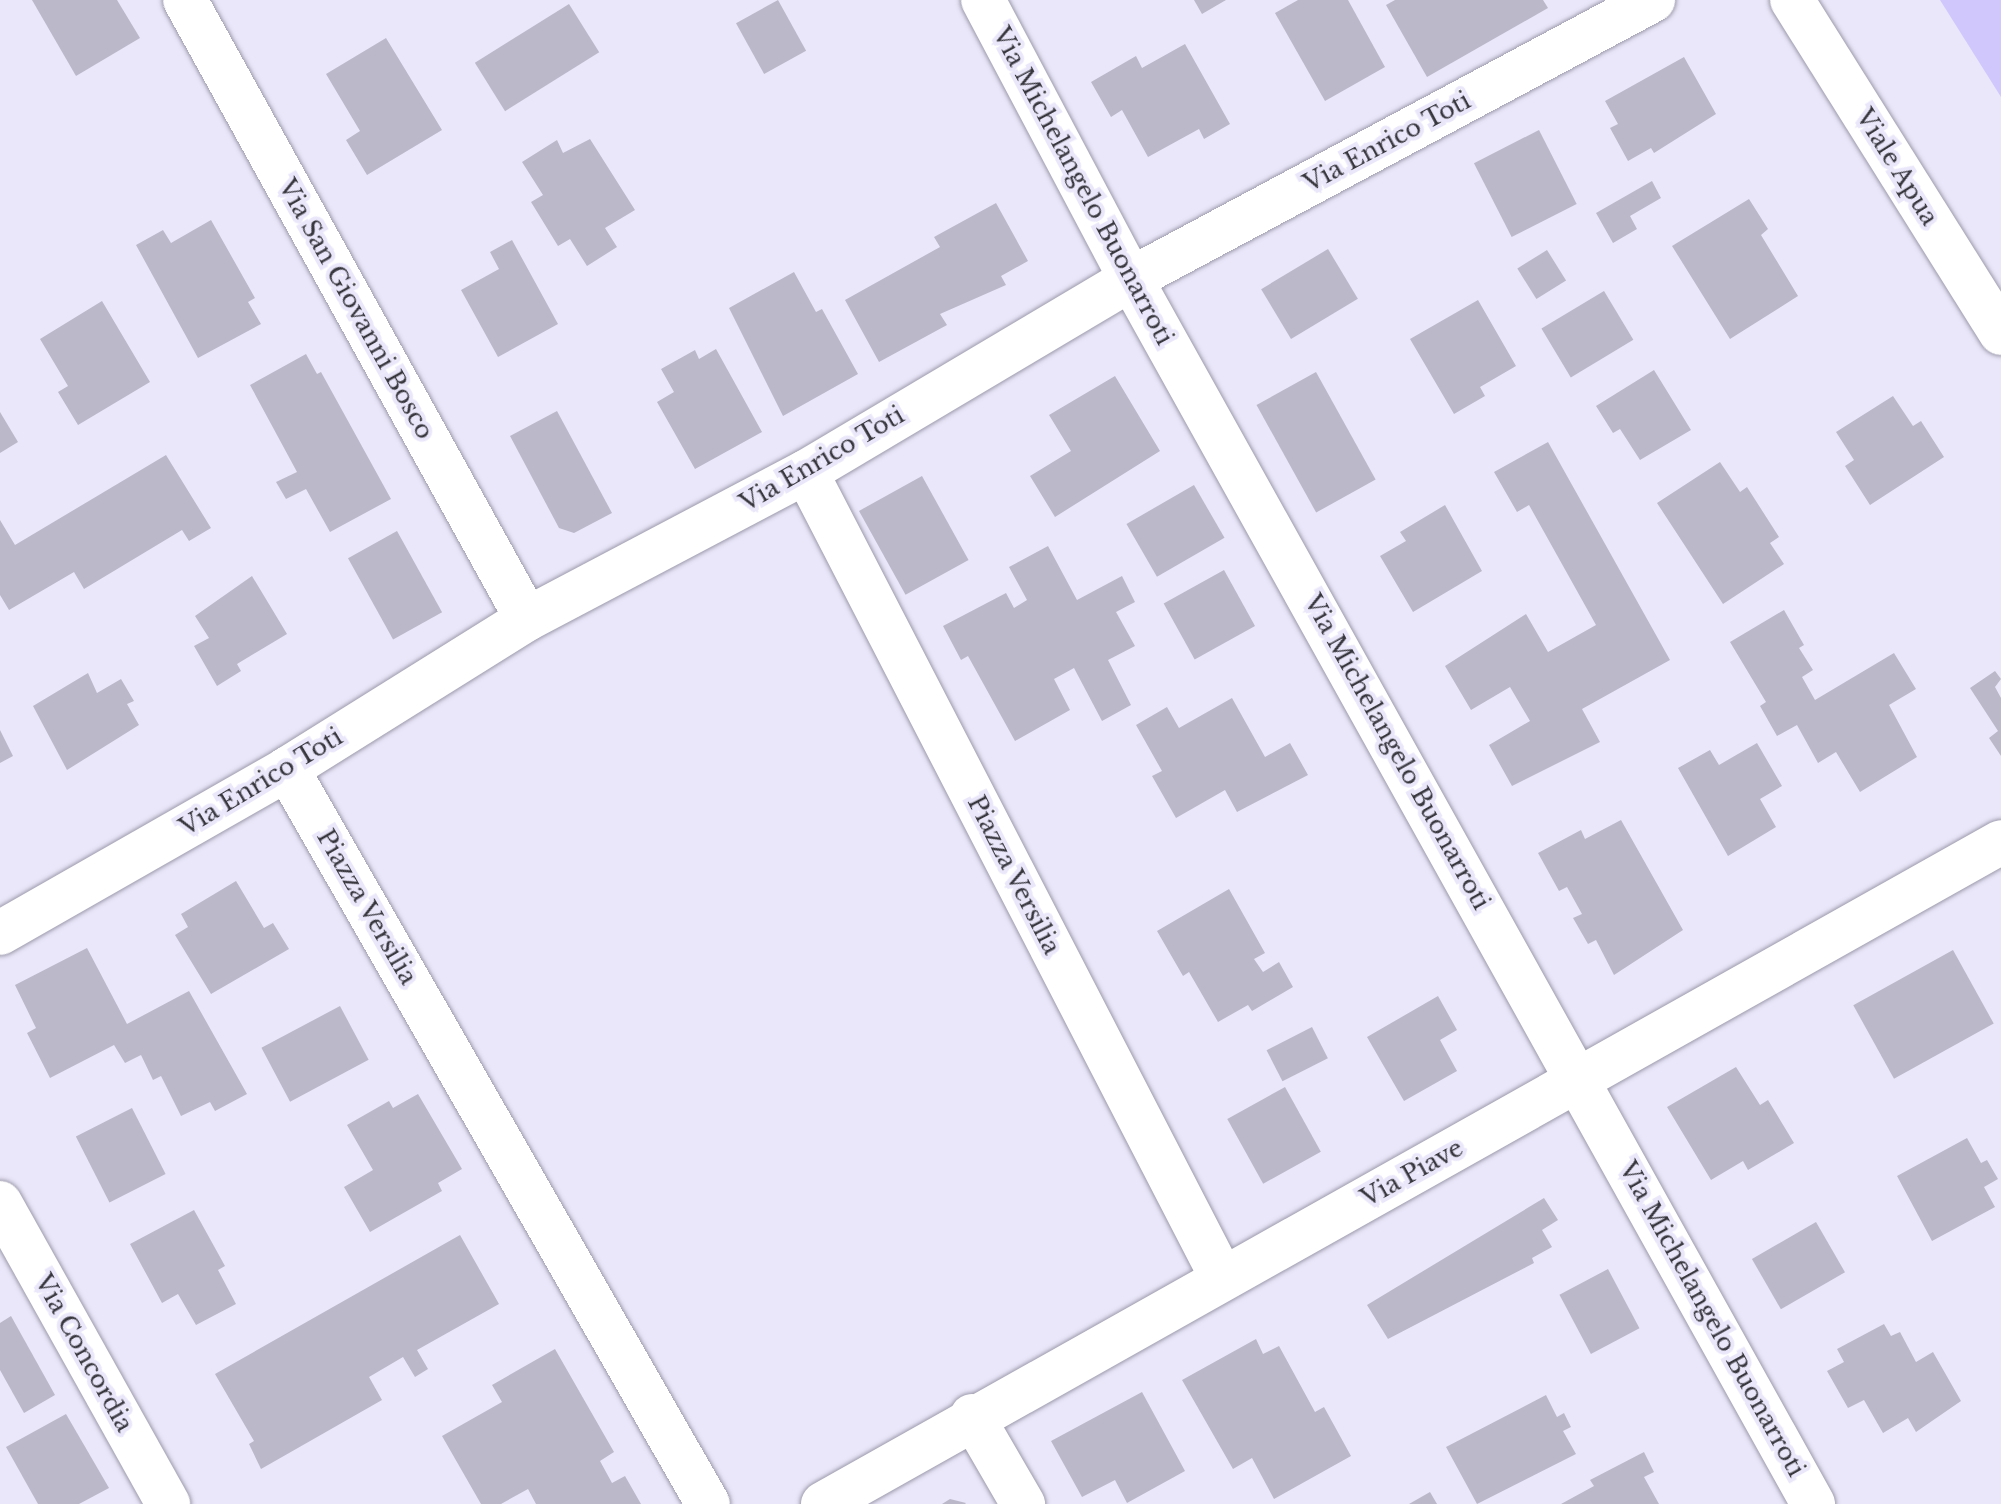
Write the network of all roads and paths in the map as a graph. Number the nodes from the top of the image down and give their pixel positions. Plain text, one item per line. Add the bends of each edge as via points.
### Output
1 (185, 0) edge
2 (983, 0) edge
3 (1653, 0) edge
4 (1792, 0) edge
5 (1131, 279) junction
6 (2001, 333) edge
7 (806, 472) junction
8 (527, 619) junction
9 (287, 769) junction
10 (2001, 842) edge
11 (0, 933) edge
12 (1581, 1079) junction
13 (0, 1203) edge
14 (1222, 1278) junction
15 (972, 1416) junction
16 (168, 1504) edge
17 (708, 1504) edge
18 (823, 1504) edge
19 (1023, 1504) edge
20 (1813, 1504) edge

1 - 8 street, Via San Giovanni Bosco
2 - 5 street, Via Michelangelo Buonarroti
3 - 5 street, Via Enrico Toti
4 - 6 street, Viale Apua
5 - 7 street, Via Enrico Toti
5 - 12 street, Via Michelangelo Buonarroti
7 - 8 street, Via Enrico Toti
7 - 14 street, Piazza Versilia
8 - 9 street, Via Enrico Toti
9 - 11 street, Via Enrico Toti
9 - 17 street, Piazza Versilia
10 - 12 street, Via Piave
12 - 14 street, Via Piave
12 - 20 street, Via Michelangelo Buonarroti
13 - 16 street, Via Concordia
14 - 15 street, Via Piave
15 - 18 street, Via Piave
15 - 19 street

